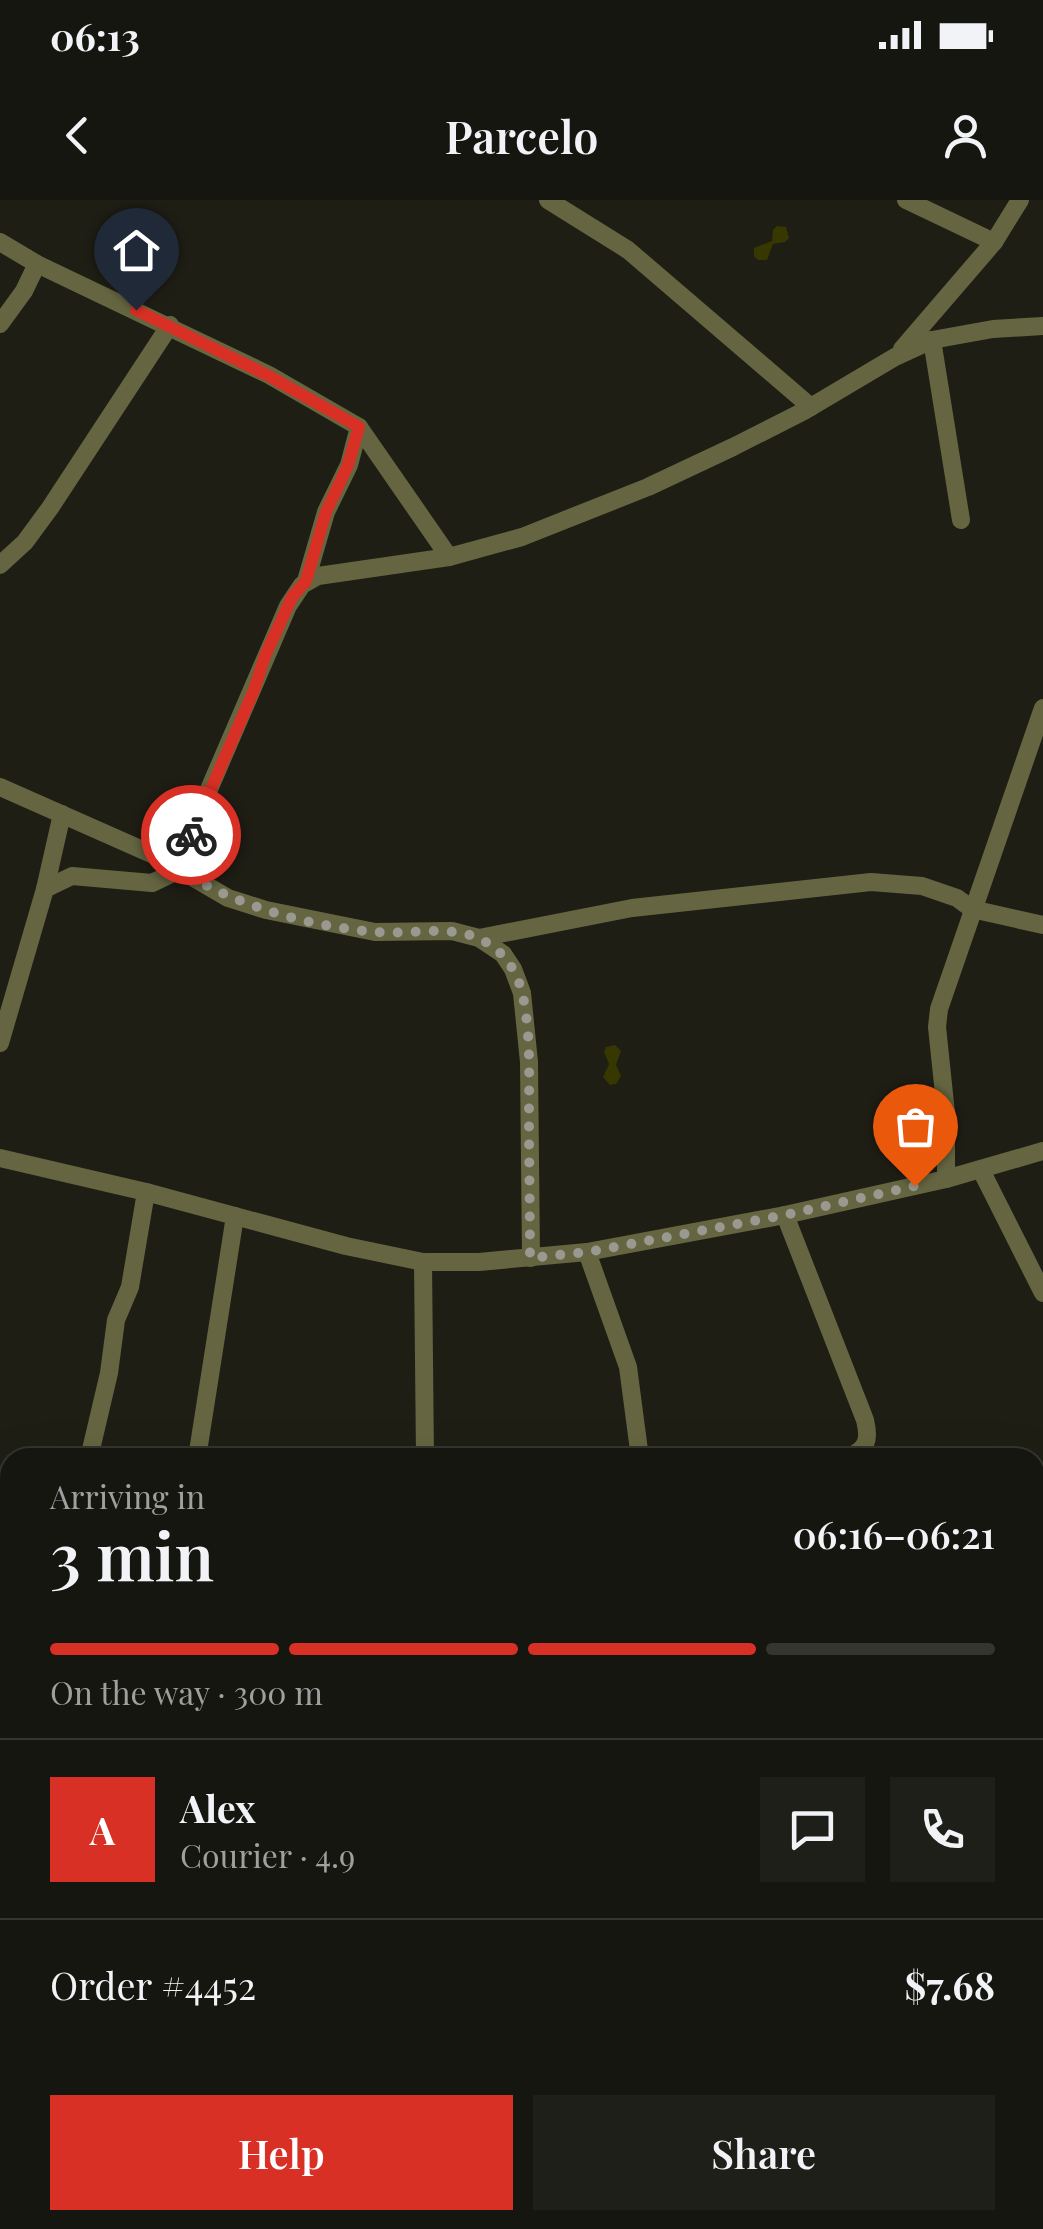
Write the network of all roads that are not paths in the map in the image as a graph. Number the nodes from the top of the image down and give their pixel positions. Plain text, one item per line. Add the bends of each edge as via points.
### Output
1 (548, 200) edge
2 (906, 200) edge
3 (1020, 200) edge
4 (0, 242) edge
5 (994, 242) junction
6 (38, 264) junction
7 (0, 324) edge
8 (170, 326) junction
9 (1043, 326) edge
10 (932, 340) junction
11 (895, 357) junction
12 (812, 406) junction
13 (359, 427) junction
14 (962, 520) dead end
15 (448, 557) junction
16 (0, 565) edge
17 (306, 581) junction
18 (1043, 708) edge
19 (0, 787) edge
20 (62, 814) junction
21 (176, 868) junction
22 (45, 889) junction
23 (972, 909) junction
24 (1043, 925) edge
25 (480, 938) junction
26 (0, 1039) edge
27 (1043, 1150) edge
28 (0, 1158) edge
29 (981, 1170) junction
30 (946, 1179) junction
31 (146, 1192) junction
32 (785, 1215) junction
33 (234, 1216) junction
34 (588, 1252) junction
35 (530, 1258) junction
36 (422, 1262) junction
37 (1043, 1292) edge
38 (91, 1448) edge
39 (199, 1448) edge
40 (425, 1448) edge
41 (639, 1448) edge
42 (863, 1448) edge

1 - 12 street via 628,250
2 - 5 street
3 - 5 street
4 - 6 street
5 - 11 street
6 - 7 street
6 - 8 street
8 - 13 street
8 - 16 street via 50,508
9 - 10 street
10 - 11 street
10 - 14 street
11 - 12 street
12 - 15 street via 648,486
13 - 15 street
13 - 17 street
15 - 17 street
17 - 21 street via 265,656
18 - 23 street
19 - 20 street
20 - 21 street
20 - 22 street
21 - 22 street via 152,883 72,876
21 - 25 street via 228,898 266,910 375,932
22 - 26 street
23 - 24 street
23 - 25 street via 922,886 871,882 632,908
23 - 30 street via 937,1027
25 - 35 street via 503,954 522,993
27 - 29 street
28 - 31 street
29 - 30 street
29 - 37 street
30 - 32 street
31 - 33 street
31 - 38 street
32 - 34 street
32 - 42 street via 869,1437
33 - 36 street
33 - 39 street
34 - 35 street
34 - 41 street via 628,1367
35 - 36 street
36 - 40 street

